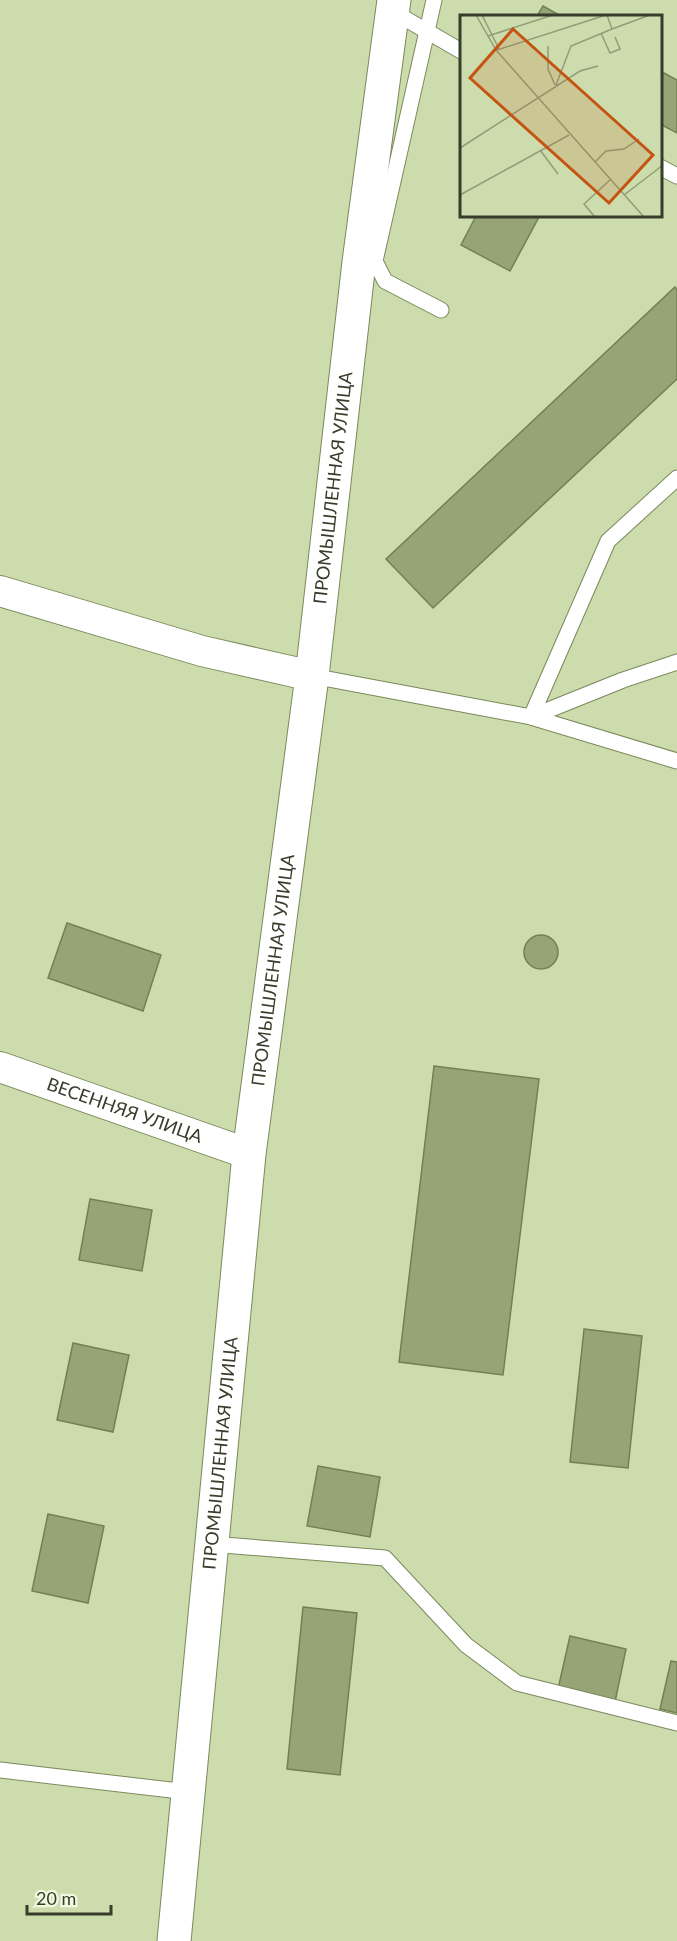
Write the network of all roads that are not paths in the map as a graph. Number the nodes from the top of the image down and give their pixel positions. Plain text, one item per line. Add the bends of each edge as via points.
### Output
1 (434, 0) edge
2 (393, 6) edge
3 (426, 31) junction
4 (460, 50) edge
5 (662, 168) edge
6 (677, 177) edge
7 (367, 262) junction
8 (441, 310) dead end
9 (677, 478) edge
10 (0, 591) edge
11 (677, 662) edge
12 (312, 676) junction
13 (531, 717) junction
14 (677, 761) edge
15 (0, 1067) edge
16 (249, 1154) junction
17 (211, 1544) junction
18 (677, 1723) edge
19 (0, 1770) edge
20 (188, 1792) junction
21 (174, 1941) edge

1 - 3 lane
2 - 3 lane
2 - 7 main road, ПРОМЫШЛЕННАЯ УЛИЦА
3 - 4 lane
3 - 7 lane
5 - 6 lane
7 - 8 lane via 385,281
7 - 12 main road, ПРОМЫШЛЕННАЯ УЛИЦА
9 - 13 lane via 608,541
10 - 12 street via 202,651
11 - 13 lane
12 - 13 lane
12 - 16 main road, ПРОМЫШЛЕННАЯ УЛИЦА
13 - 14 lane
15 - 16 street, ВЕСЕННЯЯ УЛИЦА
16 - 17 main road, ПРОМЫШЛЕННАЯ УЛИЦА
17 - 18 lane via 385,1558 466,1645 517,1683
17 - 20 main road, ПРОМЫШЛЕННАЯ УЛИЦА
19 - 20 lane
20 - 21 main road, ПРОМЫШЛЕННАЯ УЛИЦА

